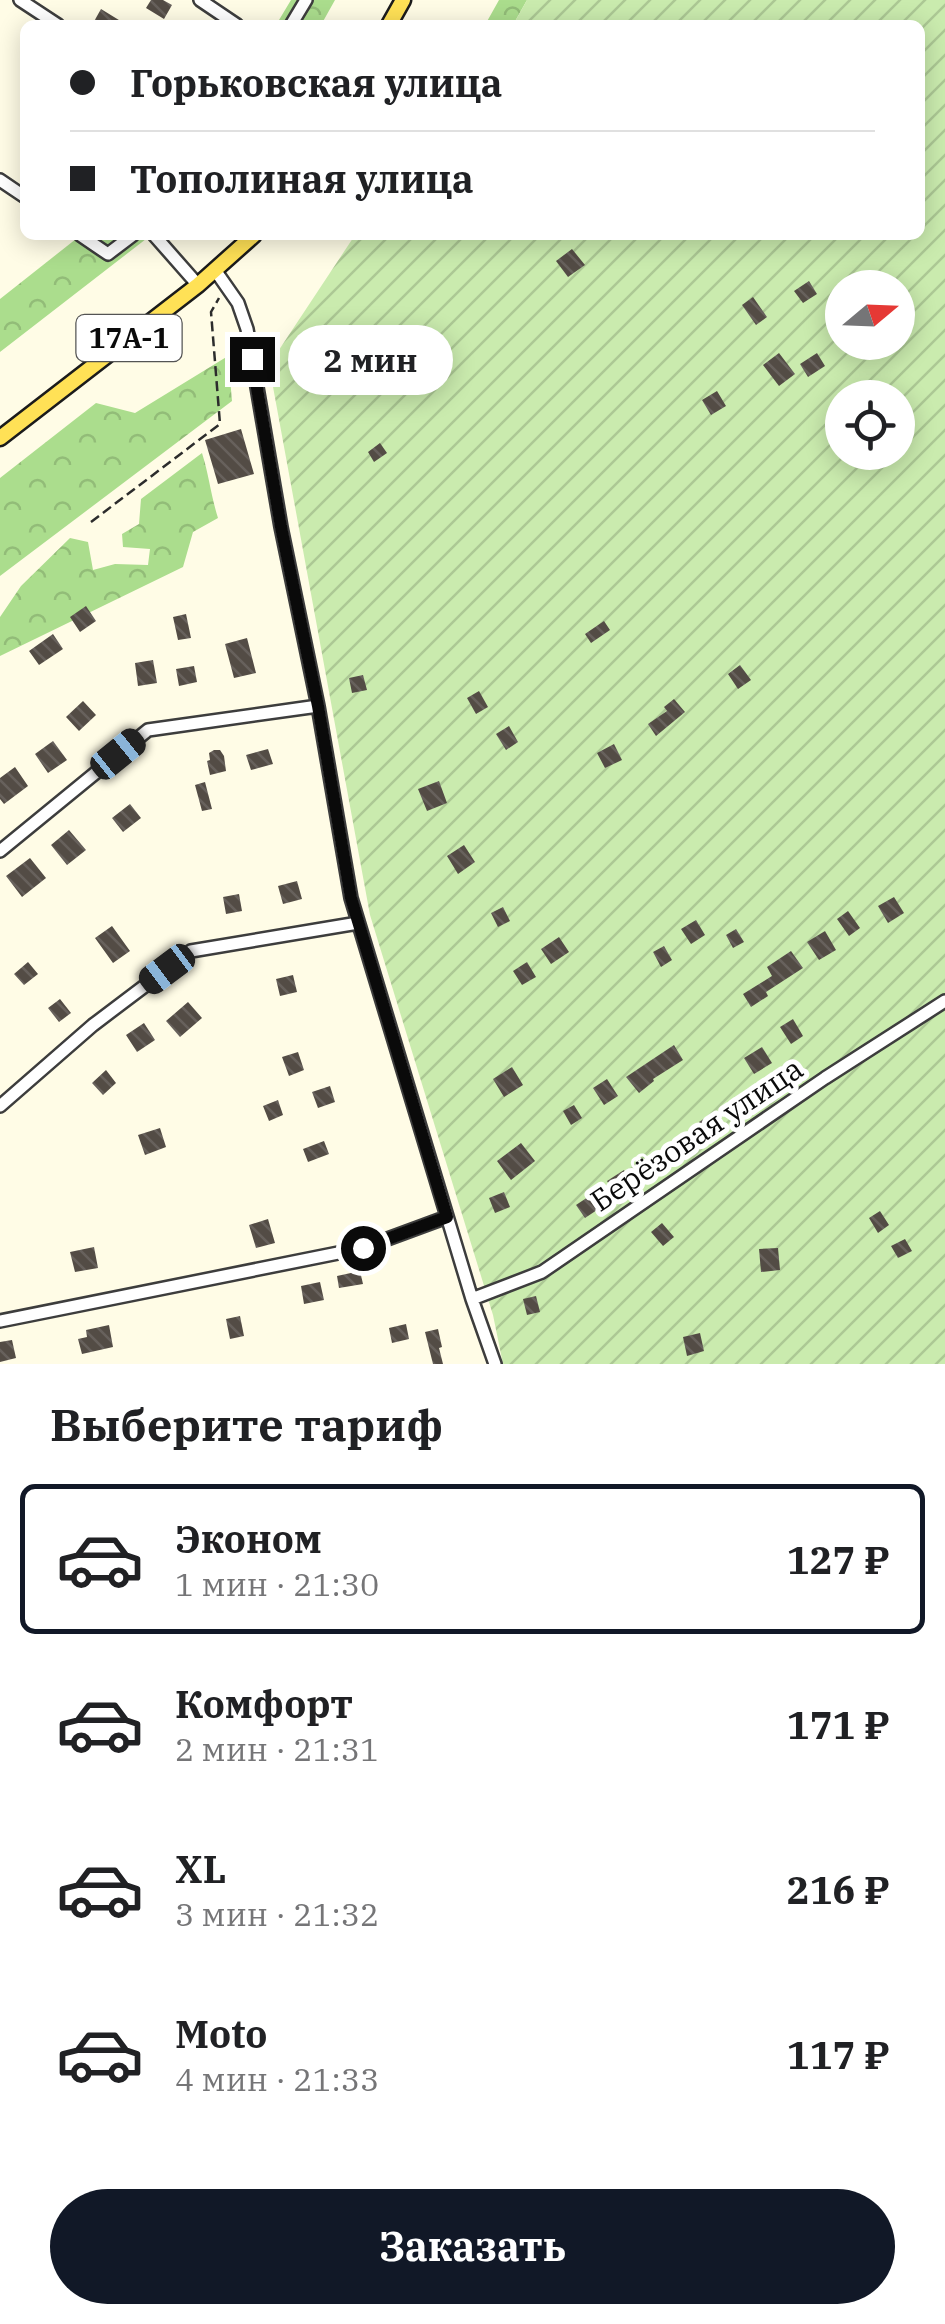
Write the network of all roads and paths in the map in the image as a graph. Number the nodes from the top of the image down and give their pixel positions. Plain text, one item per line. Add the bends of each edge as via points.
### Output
1 (20, 0) edge
2 (200, 0) edge
3 (50, 20) edge
4 (230, 20) edge
5 (87, 240) edge
6 (126, 240) edge
7 (158, 240) edge
8 (249, 240) edge
9 (216, 270) junction
10 (228, 284) junction
11 (198, 285) junction
12 (0, 438) edge
13 (91, 522) dead end
14 (318, 706) junction
15 (0, 851) edge
16 (358, 922) junction
17 (945, 1001) edge
18 (0, 1106) edge
19 (447, 1217) junction
20 (472, 1299) junction
21 (0, 1321) edge
22 (495, 1364) edge

1 - 3 street
2 - 4 street
5 - 6 street via 108,254
7 - 11 street
8 - 9 main road, 17А-1
9 - 10 street
9 - 11 main road, 17А-1
10 - 13 path via 212,312 220,424
10 - 14 street via 246,329
11 - 12 main road, 17А-1
14 - 15 street via 148,730
14 - 16 street
16 - 18 street via 191,951
16 - 19 street
17 - 20 street, Берёзовая улица via 542,1272
19 - 20 street
19 - 21 street via 363,1248
20 - 22 street

